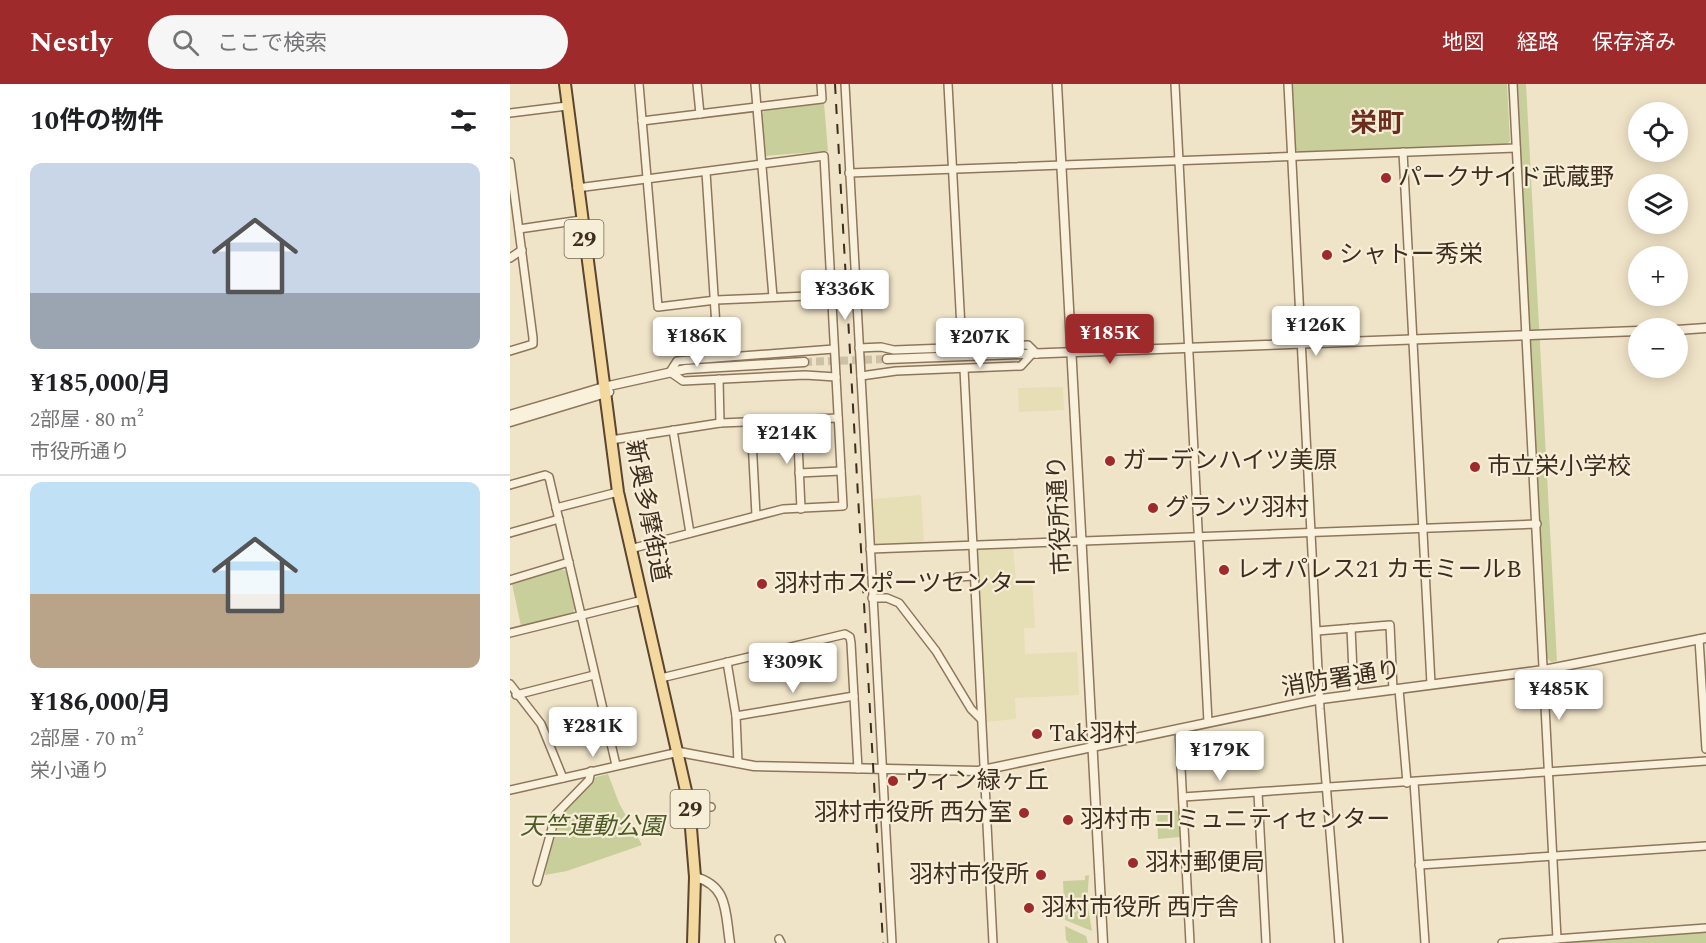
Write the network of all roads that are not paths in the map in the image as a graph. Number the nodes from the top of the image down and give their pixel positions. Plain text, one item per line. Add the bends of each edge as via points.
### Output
1 (565, 84) edge
2 (639, 84) edge
3 (697, 84) edge
4 (755, 84) edge
5 (821, 84) edge
6 (845, 84) edge
7 (948, 84) edge
8 (1057, 84) edge
9 (1175, 84) edge
10 (1288, 84) edge
11 (1513, 84) edge
12 (567, 106) junction
13 (757, 107) junction
14 (510, 113) edge
15 (700, 114) junction
16 (642, 121) junction
17 (1516, 148) junction
18 (1403, 152) junction
19 (1292, 157) junction
20 (1179, 161) junction
21 (510, 162) edge
22 (761, 165) junction
23 (1062, 166) junction
24 (953, 170) junction
25 (706, 172) junction
26 (849, 174) junction
27 (646, 179) junction
28 (578, 188) junction
29 (513, 211) edge
30 (581, 220) junction
31 (519, 229) junction
32 (522, 250) junction
33 (510, 258) edge
34 (831, 295) junction
35 (773, 297) junction
36 (716, 300) junction
37 (1706, 328) edge
38 (1688, 329) edge
39 (1628, 331) edge
40 (1526, 336) junction
41 (1413, 340) junction
42 (1302, 344) junction
43 (962, 347) junction
44 (859, 348) junction
45 (1188, 348) junction
46 (834, 349) junction
47 (510, 351) edge
48 (1072, 353) junction
49 (1034, 355) junction
50 (718, 357) junction
51 (887, 358) tunnel mouth
52 (804, 362) tunnel mouth
53 (963, 369) junction
54 (670, 372) junction
55 (861, 376) junction
56 (836, 377) junction
57 (719, 379) junction
58 (604, 391) junction
59 (527, 413) junction
60 (510, 415) edge
61 (838, 418) junction
62 (797, 420) junction
63 (751, 421) junction
64 (510, 422) edge
65 (720, 423) junction
66 (673, 430) junction
67 (611, 440) junction
68 (841, 471) junction
69 (799, 473) junction
70 (510, 485) edge
71 (618, 492) junction
72 (556, 508) junction
73 (801, 509) junction
74 (756, 515) junction
75 (559, 519) junction
76 (1537, 524) junction
77 (1423, 528) junction
78 (1312, 532) junction
79 (510, 533) edge
80 (690, 533) junction
81 (1198, 536) junction
82 (1081, 541) junction
83 (973, 544) junction
84 (630, 549) junction
85 (870, 549) junction
86 (569, 562) junction
87 (974, 576) junction
88 (957, 577) dead end
89 (510, 580) edge
90 (872, 598) junction
91 (643, 600) junction
92 (580, 616) junction
93 (1350, 628) junction
94 (1317, 631) junction
95 (510, 633) edge
96 (1702, 639) edge
97 (727, 662) junction
98 (1544, 670) junction
99 (594, 675) junction
100 (661, 678) junction
101 (510, 684) edge
102 (1431, 684) junction
103 (1396, 689) junction
104 (1354, 694) junction
105 (516, 695) junction
106 (854, 696) junction
107 (1321, 699) junction
108 (736, 716) junction
109 (981, 719) junction
110 (1208, 722) junction
111 (1179, 729) junction
112 (1092, 747) junction
113 (1706, 749) edge
114 (679, 752) junction
115 (1706, 761) edge
116 (738, 763) junction
117 (616, 765) junction
118 (858, 769) junction
119 (883, 770) junction
120 (984, 770) junction
121 (591, 771) junction
122 (1548, 773) junction
123 (563, 778) junction
124 (1410, 783) junction
125 (1327, 788) junction
126 (510, 790) edge
127 (1258, 793) junction
128 (1183, 797) junction
129 (689, 804) junction
130 (711, 807) dead end
131 (1706, 846) edge
132 (1552, 856) junction
133 (1419, 865) junction
134 (695, 877) junction
135 (537, 882) dead end
136 (1706, 928) edge
137 (1557, 939) junction
138 (693, 943) edge
139 (730, 943) edge
140 (892, 943) edge
141 (993, 943) edge
142 (1103, 943) edge
143 (1190, 943) edge
144 (1266, 943) edge
145 (1339, 943) edge
146 (1425, 943) edge
147 (1502, 943) edge

1 - 12 main road, 新奥多摩街道 / 29
2 - 16 street
3 - 15 street
4 - 13 street
5 - 13 street via 822,99
6 - 26 street
7 - 24 street
8 - 23 street, 市役所通り
9 - 20 street
10 - 19 street
11 - 17 street
12 - 14 street
12 - 28 main road, 新奥多摩街道 / 29
13 - 15 street
13 - 22 street
15 - 16 street
16 - 27 street
17 - 18 street
17 - 40 street
18 - 19 street
18 - 41 street
19 - 20 street
19 - 42 street
20 - 23 street
20 - 45 street
21 - 29 street
22 - 25 street
22 - 34 street via 824,156
22 - 35 street
23 - 24 street
23 - 48 street, 市役所通り
24 - 26 street
24 - 43 street
25 - 27 street
25 - 36 street
26 - 44 street
27 - 28 street
27 - 36 street via 658,307
28 - 30 main road, 新奥多摩街道 / 29
29 - 31 street
30 - 31 street
30 - 58 main road, 新奥多摩街道 / 29
31 - 32 street
32 - 33 street
32 - 47 street via 532,344
34 - 35 street
34 - 46 street
35 - 36 street
36 - 50 street
37 - 38 street
39 - 40 street
40 - 41 street
40 - 76 street
41 - 42 street
41 - 77 street
42 - 45 street
42 - 78 street
43 - 44 street
43 - 49 street via 1028,345
44 - 55 street
45 - 48 street
45 - 81 street
46 - 50 street
46 - 56 street
48 - 49 street
48 - 82 street, 市役所通り
49 - 51 street
49 - 53 street via 1021,366
50 - 54 street via 677,361
52 - 54 street
53 - 55 street
53 - 83 street
54 - 57 street via 683,381
54 - 58 street
55 - 85 street
56 - 57 street
56 - 61 street
57 - 65 street
58 - 59 street
58 - 67 main road, 新奥多摩街道 / 29
59 - 60 street
59 - 64 street
61 - 62 street
61 - 68 street
62 - 63 street
62 - 69 street
63 - 65 street
63 - 74 street
65 - 66 street
66 - 67 street
66 - 80 street
67 - 71 main road, 新奥多摩街道 / 29
68 - 69 street
68 - 73 street via 843,506
69 - 73 street
70 - 72 street via 547,475
71 - 72 street
71 - 84 main road, 新奥多摩街道 / 29
72 - 75 street
73 - 74 street
74 - 80 street
75 - 79 street
75 - 86 street
76 - 77 street
76 - 98 street
77 - 78 street
77 - 102 street
78 - 81 street
78 - 94 street
80 - 84 street
81 - 82 street
81 - 110 street
82 - 83 street
82 - 112 street, 市役所通り
83 - 85 street
83 - 87 street
84 - 91 main road, 新奥多摩街道 / 29
85 - 90 street
86 - 89 street
86 - 92 street
87 - 88 street
87 - 109 street
90 - 109 street via 894,600 902,607
90 - 119 street
91 - 92 street
91 - 100 main road, 新奥多摩街道 / 29
92 - 95 street
92 - 99 street
93 - 94 street
93 - 103 street via 1390,625
93 - 104 street
94 - 107 street
96 - 98 street, 消防署通り
96 - 113 street
97 - 100 street
97 - 106 street via 845,634 850,637
97 - 108 street
98 - 102 street, 消防署通り
98 - 122 street
99 - 105 street
99 - 117 street
100 - 114 main road, 新奥多摩街道 / 29
101 - 105 street
102 - 103 street, 消防署通り
103 - 104 street, 消防署通り
103 - 124 street
104 - 107 street, 消防署通り
105 - 123 street via 541,724
106 - 108 street
106 - 118 street
107 - 110 street, 消防署通り
107 - 125 street
108 - 116 street
109 - 120 street
110 - 111 street, 消防署通り
111 - 112 street, 消防署通り
111 - 128 street
112 - 120 street, 消防署通り
112 - 142 street, 市役所通り
114 - 116 street, 消防署通り
114 - 117 street
114 - 129 main road, 新奥多摩街道 / 29
115 - 122 street
116 - 118 street, 消防署通り
117 - 121 street
118 - 119 street, 消防署通り
119 - 120 street, 消防署通り
119 - 140 street
120 - 141 street
121 - 123 street
121 - 135 street via 589,780 556,814
122 - 124 street
122 - 132 street
123 - 126 street
124 - 125 street
124 - 133 street
125 - 127 street
125 - 145 street
127 - 128 street
127 - 144 street
128 - 143 street
129 - 130 street
129 - 134 main road, 新奥多摩街道 / 29
131 - 132 street
132 - 133 street
132 - 137 street
133 - 146 street
134 - 138 main road, 新奥多摩街道 / 29
134 - 139 street via 718,888
136 - 137 street
137 - 147 street

